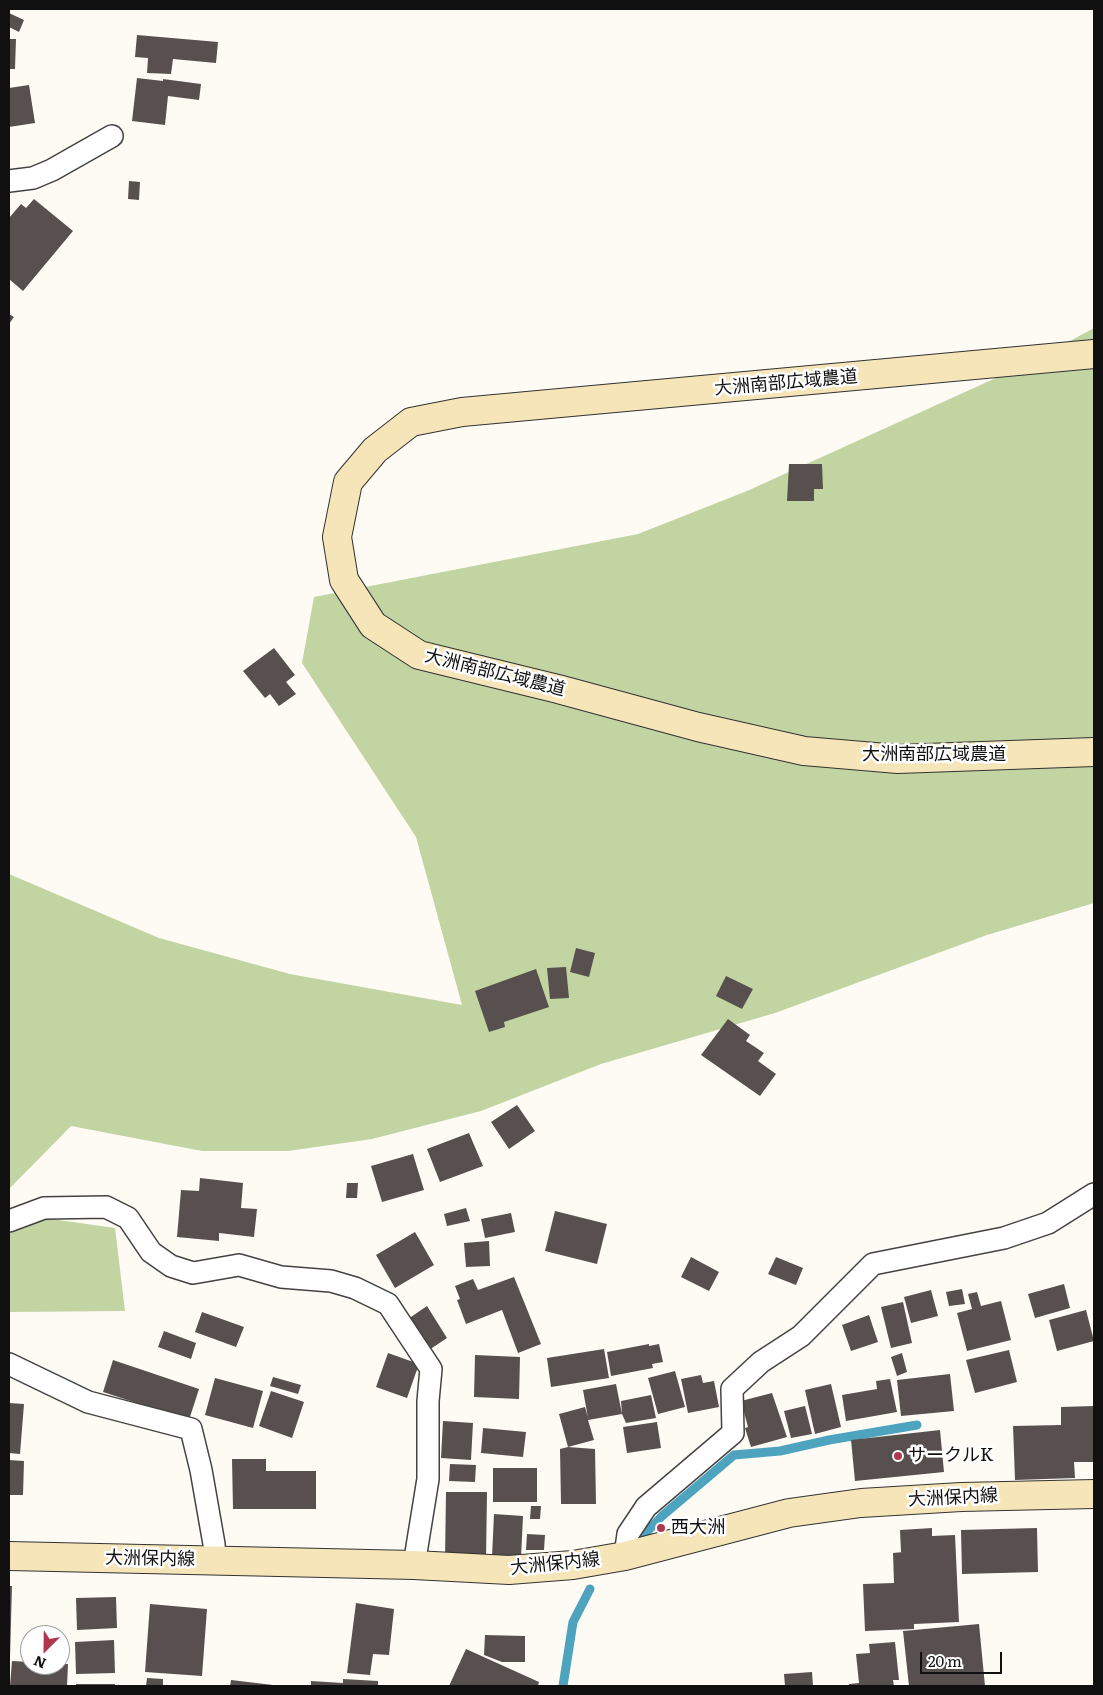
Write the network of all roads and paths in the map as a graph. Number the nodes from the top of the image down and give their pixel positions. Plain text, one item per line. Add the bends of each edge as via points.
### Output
1 (112, 136) dead end
2 (9, 181) edge
3 (1094, 354) edge
4 (1094, 752) edge
5 (1094, 1194) edge
6 (9, 1221) edge
7 (9, 1364) edge
8 (1094, 1494) edge
9 (9, 1556) edge
10 (624, 1556) junction
11 (215, 1561) junction
12 (414, 1565) junction

1 - 2 street via 52,170 32,178
3 - 4 street, 大洲南部広域農道 via 462,412 412,422 375,450 348,482 337,537 344,580 373,625 418,655 804,751 898,759
5 - 10 street via 1048,1223 1004,1238 873,1264 801,1336 762,1362 732,1389 733,1433 646,1507 628,1534
6 - 12 street via 44,1208 106,1207 128,1218 151,1252 171,1266 193,1273 239,1265 281,1277 331,1281 388,1304 431,1369 428,1480
7 - 11 street via 88,1402 190,1429 201,1470
8 - 10 street, 大洲保内線 via 952,1497 798,1511
9 - 11 street, 大洲保内線
10 - 12 street, 大洲保内線 via 573,1565 509,1570
11 - 12 street, 大洲保内線

